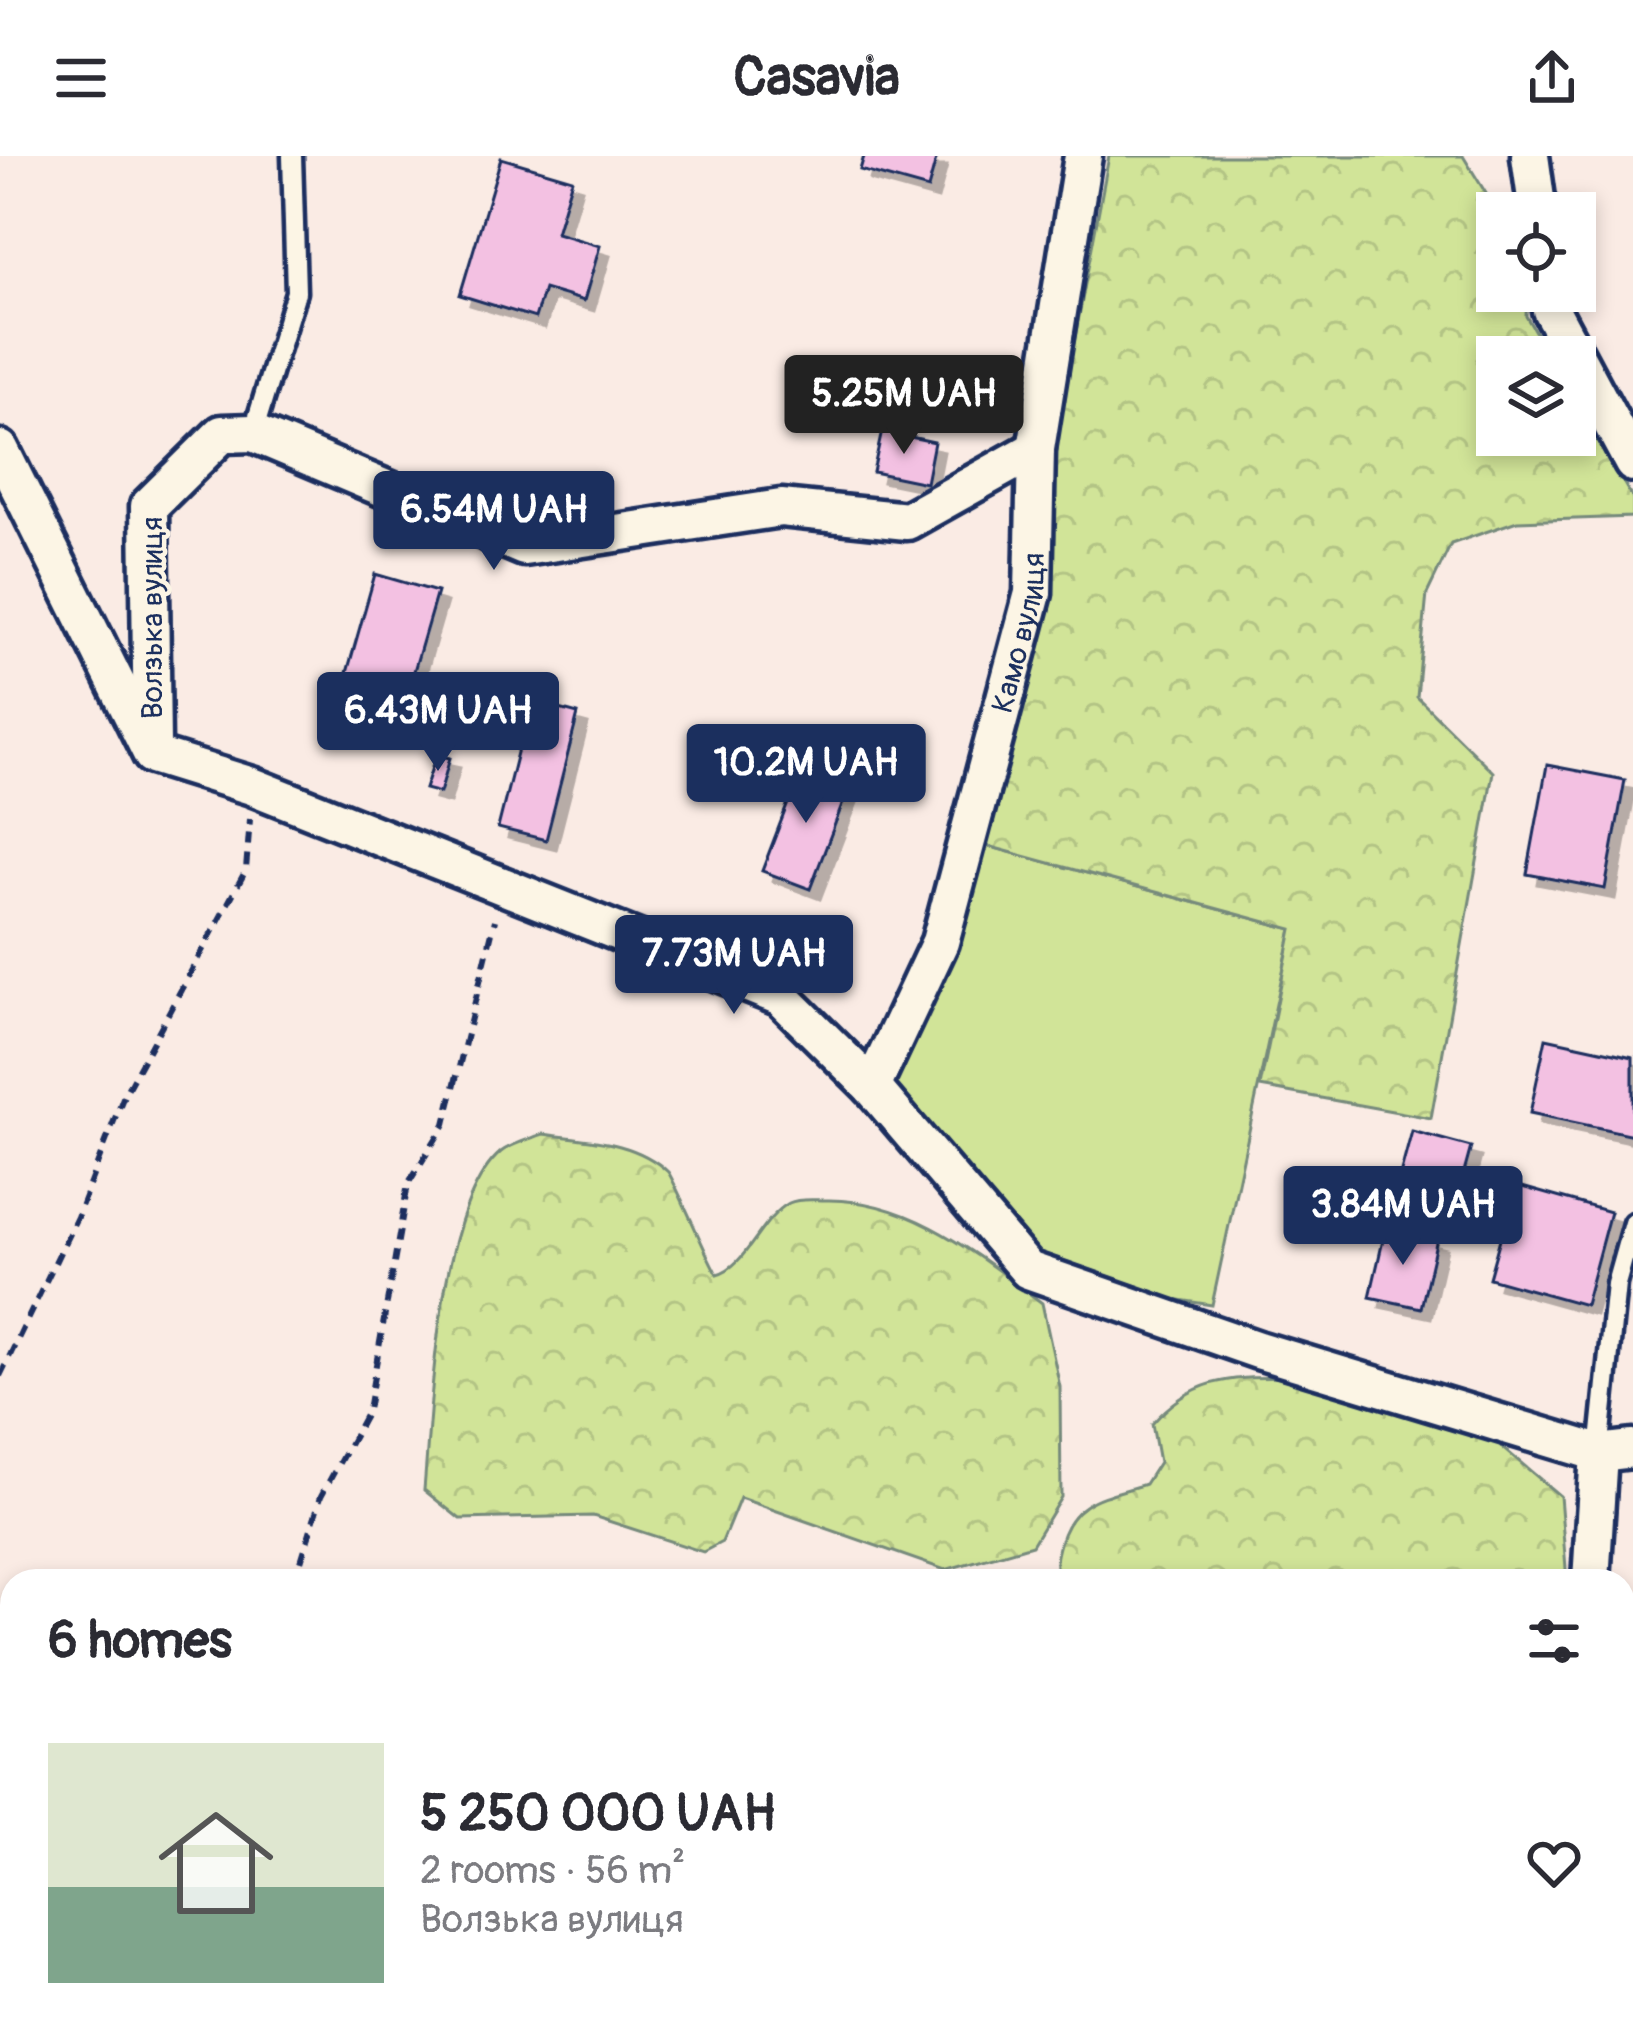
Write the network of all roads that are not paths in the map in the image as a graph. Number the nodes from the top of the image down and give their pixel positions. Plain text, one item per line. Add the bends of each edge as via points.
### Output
1 (292, 156) edge
2 (1083, 156) edge
3 (1531, 156) edge
4 (1535, 192) edge
5 (1552, 312) edge
6 (253, 433) junction
7 (0, 448) edge
8 (1036, 448) junction
9 (1633, 463) edge
10 (152, 755) junction
11 (872, 1088) junction
12 (1633, 1223) edge
13 (1633, 1425) edge
14 (1616, 1451) edge
15 (1593, 1569) edge

1 - 6 lane via 296,292
2 - 8 street, Камо вулиця
3 - 4 street
5 - 9 street
6 - 8 street via 524,547 781,508 907,521
6 - 10 street, Волзька вулиця via 222,434 149,506
7 - 10 street
8 - 11 street, Камо вулиця via 1033,593 940,942
10 - 11 street via 252,786 781,997
11 - 14 street via 1028,1270 1258,1351
12 - 14 lane via 1616,1284
13 - 14 street
14 - 15 street

